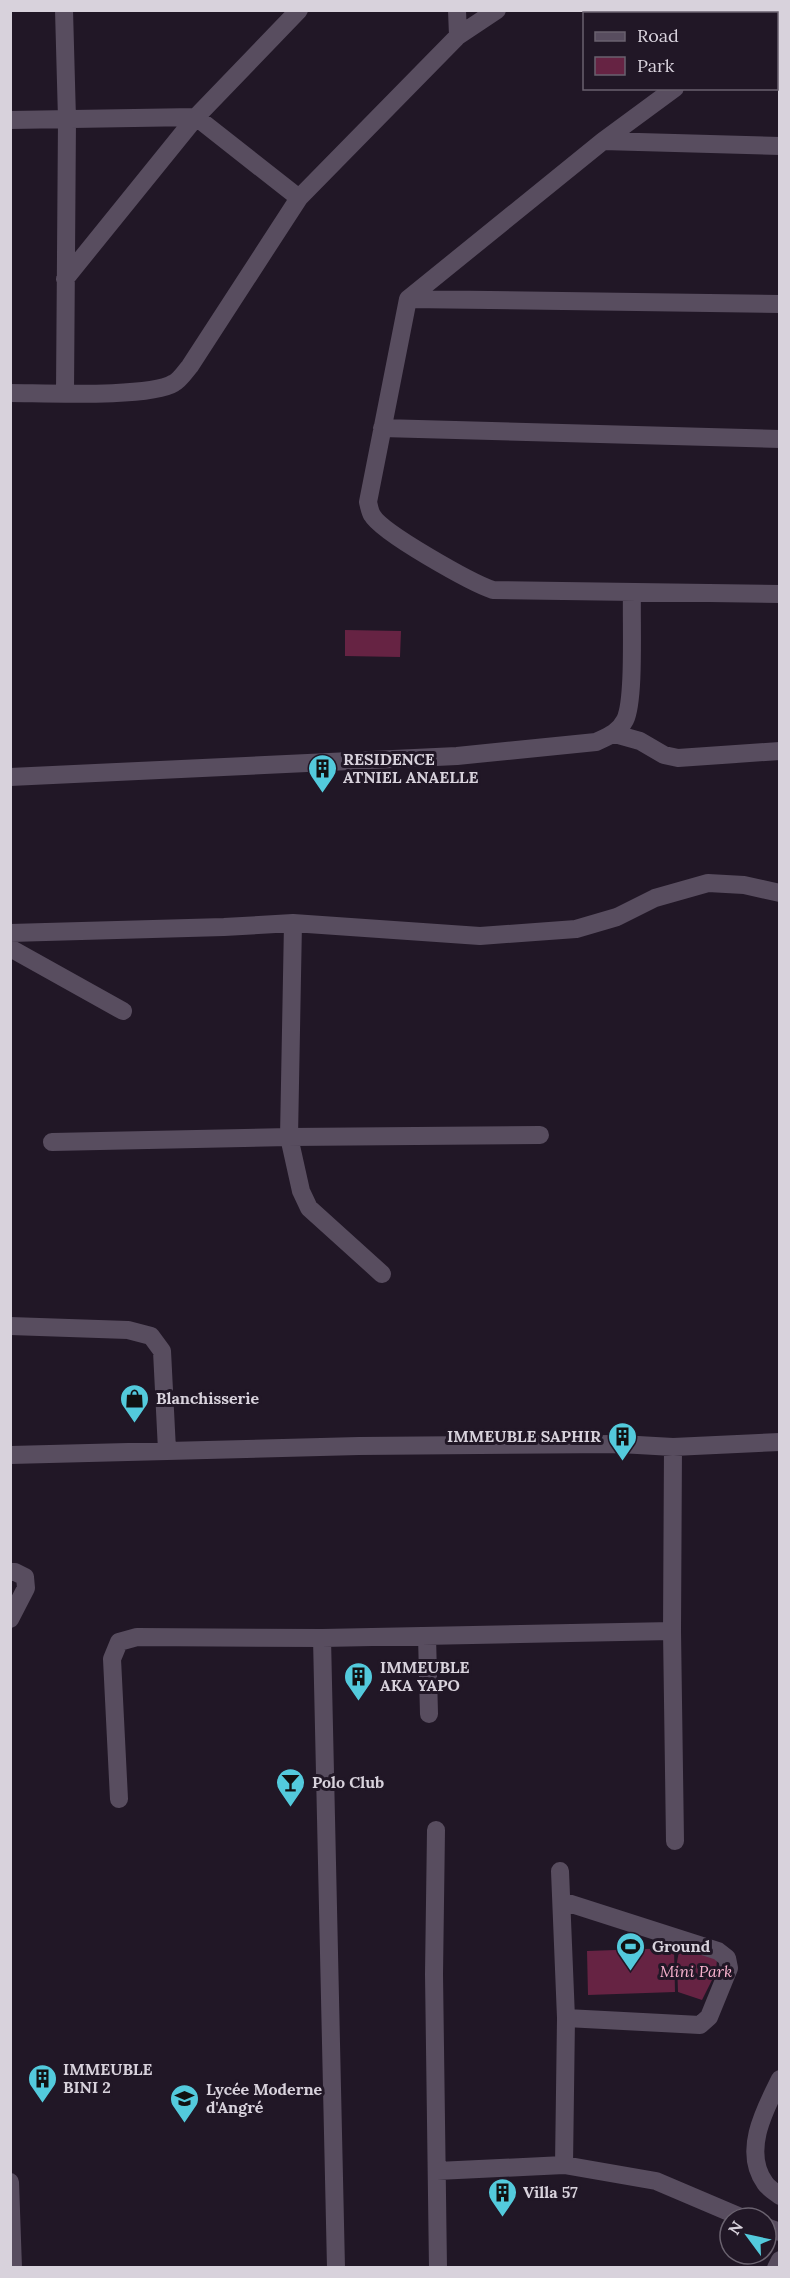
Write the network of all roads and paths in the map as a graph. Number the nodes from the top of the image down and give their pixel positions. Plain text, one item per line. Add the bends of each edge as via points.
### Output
1 (64, 10) edge
2 (299, 10) edge
3 (457, 10) edge
4 (497, 10) edge
5 (458, 36) junction
6 (672, 90) edge
7 (196, 117) junction
8 (67, 119) junction
9 (10, 120) edge
10 (603, 141) junction
11 (780, 146) edge
12 (299, 198) junction
13 (65, 279) junction
14 (408, 299) junction
15 (780, 304) edge
16 (65, 392) junction
17 (10, 393) edge
18 (382, 428) junction
19 (780, 439) edge
20 (632, 593) junction
21 (780, 594) edge
22 (615, 734) junction
23 (780, 751) edge
24 (10, 777) edge
25 (780, 892) edge
26 (293, 923) junction
27 (10, 933) edge
28 (10, 948) edge
29 (123, 1011) dead end
30 (540, 1135) dead end
31 (290, 1137) junction
32 (52, 1142) dead end
33 (382, 1274) dead end
34 (10, 1326) edge
35 (780, 1442) edge
36 (673, 1448) junction
37 (167, 1450) junction
38 (10, 1455) edge
39 (10, 1572) edge
40 (10, 1619) edge
41 (672, 1631) junction
42 (426, 1636) junction
43 (322, 1638) junction
44 (429, 1714) dead end
45 (119, 1799) dead end
46 (436, 1830) dead end
47 (675, 1842) dead end
48 (560, 1871) dead end
49 (562, 1901) junction
50 (566, 2018) junction
51 (780, 2079) edge
52 (564, 2165) junction
53 (437, 2171) junction
54 (10, 2182) edge
55 (780, 2196) edge
56 (718, 2207) edge
57 (780, 2260) edge
58 (13, 2268) edge
59 (336, 2268) edge
60 (438, 2268) edge
61 (776, 2268) edge

1 - 8 street
2 - 7 street
3 - 5 street
4 - 5 street
5 - 12 street
6 - 10 street
7 - 8 street
7 - 12 street
7 - 13 street
8 - 9 street
8 - 13 street
10 - 11 street
10 - 14 street
12 - 16 street via 176,383 158,390
13 - 16 street
14 - 15 street
14 - 18 street
16 - 17 street
18 - 19 street
18 - 20 street via 368,502 372,516 389,531 474,584 494,591
20 - 21 street
20 - 22 street via 630,697 626,718
22 - 23 street via 678,758
22 - 24 street via 596,742 457,756
25 - 26 street via 708,884 655,898 617,917 576,929 491,935
26 - 27 street
26 - 31 street
28 - 29 street
30 - 31 street
31 - 32 street
31 - 33 street via 301,1191 309,1208
34 - 37 street via 128,1330 151,1336 162,1351
35 - 36 street
36 - 37 street via 620,1444
36 - 41 street
37 - 38 street
39 - 40 street via 25,1577 26,1588
41 - 42 street
41 - 47 street
42 - 43 street
42 - 44 street
43 - 45 street via 137,1637 119,1642 112,1659
43 - 59 street
46 - 53 street
48 - 49 street
49 - 50 street
49 - 50 street via 718,1952 727,1958 729,1968 709,2017 700,2025
50 - 52 street
51 - 55 street via 759,2124 755,2143 756,2163 765,2184
52 - 53 street
52 - 56 street via 656,2181
53 - 60 street
54 - 58 street
57 - 61 street

